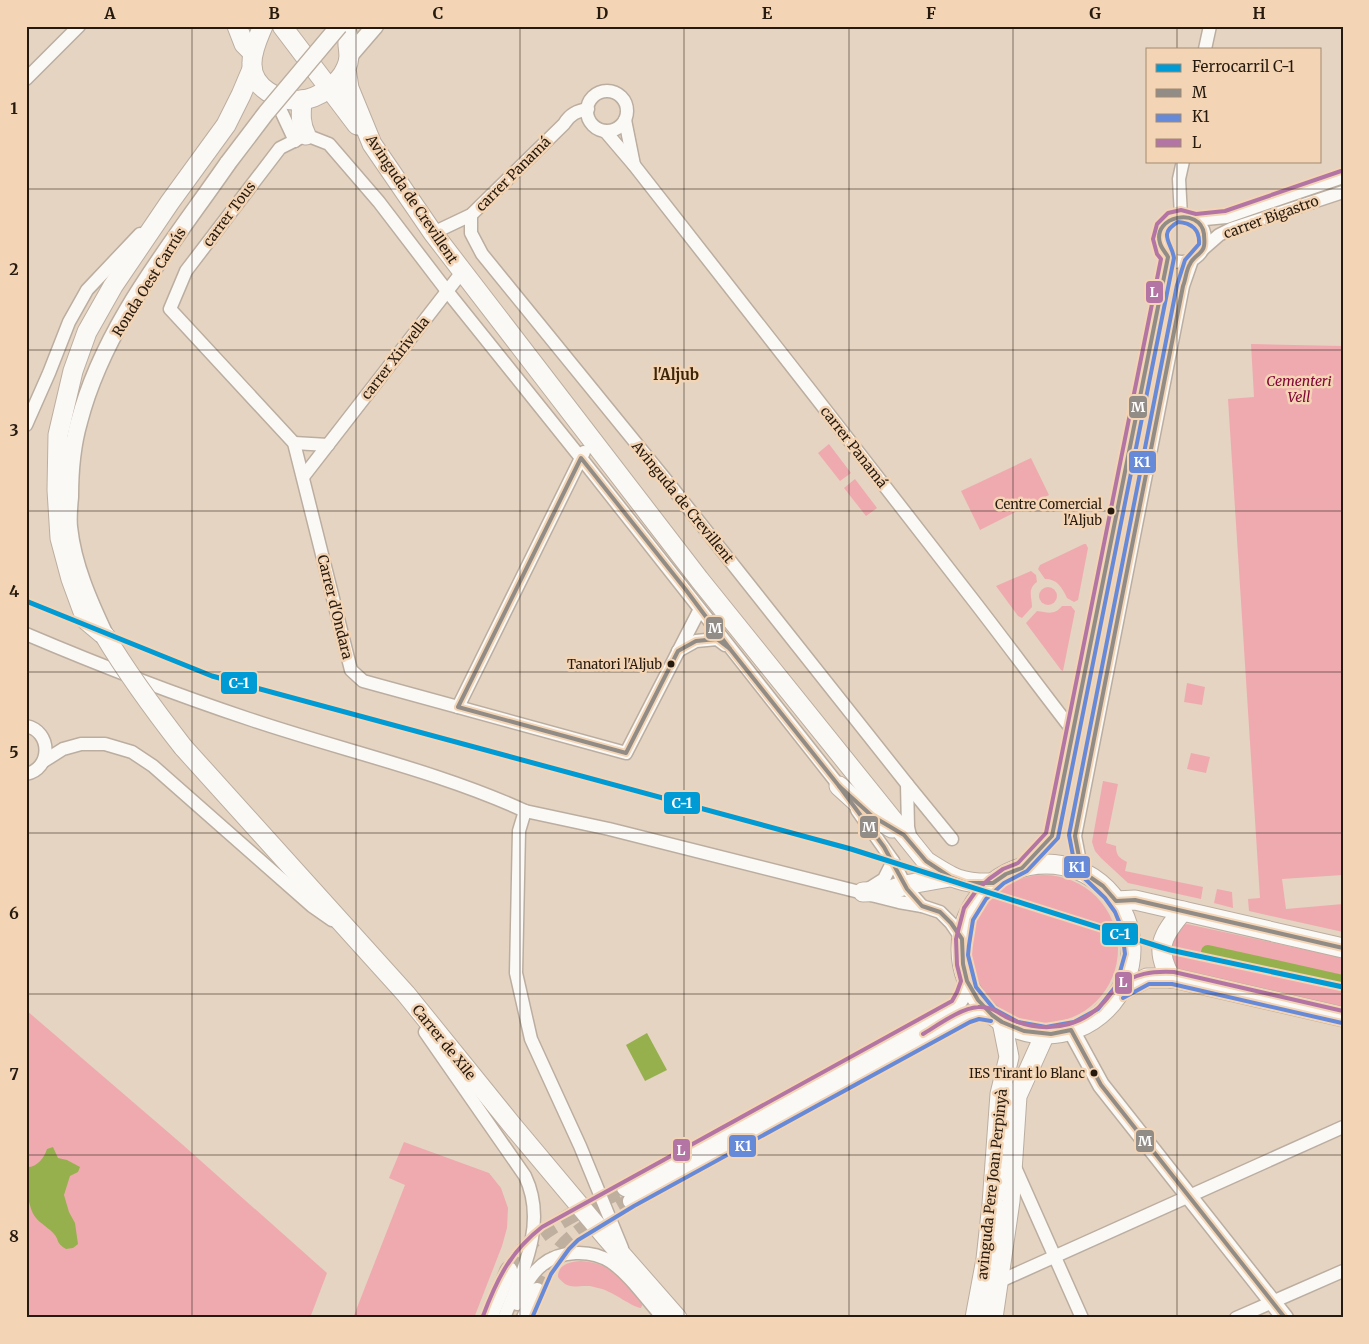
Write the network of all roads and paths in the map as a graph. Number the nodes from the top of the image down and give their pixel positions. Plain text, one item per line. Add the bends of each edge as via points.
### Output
1 (79, 26) edge
2 (237, 26) edge
3 (263, 26) edge
4 (282, 26) edge
5 (339, 26) edge
6 (345, 26) edge
7 (375, 26) edge
8 (1210, 26) edge
9 (1205, 48) edge
10 (252, 61) junction
11 (348, 62) junction
12 (26, 79) edge
13 (328, 88) junction
14 (274, 96) junction
15 (302, 100) junction
16 (588, 109) junction
17 (625, 120) junction
18 (591, 122) junction
19 (564, 124) junction
20 (605, 131) junction
21 (300, 138) junction
22 (372, 144) junction
23 (1182, 162) edge
24 (634, 164) junction
25 (1343, 177) edge
26 (1343, 192) edge
27 (170, 202) junction
28 (471, 215) junction
29 (1181, 216) junction
30 (1195, 220) junction
31 (433, 233) junction
32 (1203, 249) junction
33 (1168, 257) junction
34 (1192, 260) junction
35 (462, 272) junction
36 (447, 291) junction
37 (170, 309) joint
38 (26, 425) edge
39 (592, 439) junction
40 (294, 443) junction
41 (328, 445) junction
42 (581, 458) junction
43 (303, 477) junction
44 (65, 533) junction
45 (699, 579) junction
46 (698, 606) junction
47 (26, 634) edge
48 (730, 648) junction
49 (678, 651) junction
50 (458, 707) junction
51 (26, 726) edge
52 (1073, 731) junction
53 (1095, 734) junction
54 (44, 761) junction
55 (204, 772) joint
56 (26, 774) edge
57 (907, 784) junction
58 (839, 786) junction
59 (525, 811) junction
60 (952, 839) dead end
61 (908, 840) junction
62 (894, 861) junction
63 (1022, 868) junction
64 (1087, 875) junction
65 (950, 877) junction
66 (993, 883) junction
67 (905, 885) junction
68 (863, 892) junction
69 (1116, 901) junction
70 (922, 906) junction
71 (1183, 911) junction
72 (347, 927) junction
73 (962, 939) junction
74 (1343, 948) edge
75 (1171, 978) junction
76 (967, 981) junction
77 (1120, 992) junction
78 (406, 994) junction
79 (1343, 1017) edge
80 (997, 1018) junction
81 (1071, 1030) junction
82 (1045, 1034) junction
83 (1343, 1127) edge
84 (1013, 1163) junction
85 (1189, 1196) junction
86 (1055, 1257) junction
87 (627, 1259) junction
88 (509, 1270) tunnel mouth
89 (1343, 1271) edge
90 (998, 1282) junction
91 (537, 1291) tunnel mouth
92 (1272, 1302) junction
93 (489, 1318) edge
94 (504, 1318) edge
95 (512, 1318) edge
96 (525, 1318) edge
97 (663, 1318) edge
98 (677, 1318) edge
99 (975, 1318) edge
100 (992, 1318) edge
101 (1082, 1318) edge
102 (1236, 1318) edge
103 (1285, 1318) edge

1 - 12 street
2 - 10 highway
3 - 10 highway, Ronda Oest Carrús
4 - 13 highway
5 - 44 main road, Ronda Oest Carrús, bridge via 228,163 122,318 96,370 79,422
6 - 11 highway, Avinguda de Crevillent
7 - 11 main road
8 - 9 street
10 - 14 highway via 257,81
10 - 27 highway, Ronda Oest Carrús via 242,95 226,125
11 - 13 highway
11 - 22 highway, Avinguda de Crevillent via 349,88
13 - 15 highway
13 - 22 highway
14 - 15 highway
14 - 21 street
15 - 21 highway
16 - 17 street via 596,94 608,91 620,96 626,108
16 - 18 street
16 - 19 street, carrer Panamá via 576,112
17 - 20 street via 616,129
17 - 24 street, carrer Panamá
18 - 19 street via 578,120
18 - 20 street
19 - 28 street, carrer Panamá
20 - 24 street, carrer Panamá
21 - 36 street, Avinguda de Crevillent via 329,144 379,202
21 - 37 street, carrer Tous via 280,148 186,271
22 - 31 highway, Avinguda de Crevillent
23 - 29 street via 1179,179
24 - 52 street, carrer Panamá
25 - 30 street, carrer Bigastro via 1226,218
26 - 32 street, carrer Bigastro via 1231,229
27 - 38 street via 87,290 68,322
27 - 44 highway, Ronda Oest Carrús via 113,286 88,332 73,371 58,435 57,490
28 - 31 street, carrer Panamá
28 - 57 street, Avinguda de Crevillent via 471,233 482,254
29 - 30 street
29 - 33 street via 1171,219 1161,231 1160,243
30 - 32 street via 1205,232
31 - 35 highway, Avinguda de Crevillent
32 - 34 street
33 - 34 street via 1180,262
33 - 52 street
34 - 53 street via 1183,286
35 - 36 street, carrer Xirivella
35 - 39 highway, Avinguda de Crevillent
36 - 41 street, carrer Xirivella
36 - 42 street, Avinguda de Crevillent
37 - 40 street, Carrer d'Ondara
39 - 42 street
39 - 45 highway, Avinguda de Crevillent
40 - 41 street
40 - 43 street, Carrer d'Ondara
41 - 43 street, carrer Xirivella
42 - 46 street, Avinguda de Crevillent
42 - 50 street
43 - 50 street, Carrer d'Ondara via 351,670 363,681
44 - 55 highway, Ronda Oest Carrús, bridge via 71,579 86,620 105,636 152,708
45 - 46 street
45 - 61 highway, Avinguda de Crevillent
46 - 48 street, Avinguda de Crevillent
46 - 49 street
47 - 59 street via 249,719 487,794
48 - 49 street via 717,639 696,641
48 - 58 street, Avinguda de Crevillent
49 - 50 street, Carrer d'Ondara via 626,753
51 - 54 street via 44,738
52 - 53 street
52 - 63 street via 1052,836
53 - 64 street via 1075,836 1080,862
54 - 56 street via 39,768
54 - 72 street via 63,749 81,744 105,744 132,752 153,766 312,906 328,919
55 - 72 highway, Carrer de Xile
57 - 60 street, Avinguda de Crevillent
57 - 61 street
58 - 61 highway via 872,816
58 - 62 street, Avinguda de Crevillent
59 - 68 street
59 - 87 street via 519,831 516,973 531,1039
61 - 65 highway, Avinguda de Crevillent via 926,861
62 - 67 street, Avinguda de Crevillent
62 - 68 street via 884,878
63 - 64 highway via 1048,864 1068,867
63 - 66 highway
64 - 69 highway
65 - 66 highway, Avinguda de Crevillent via 966,883
65 - 67 highway
66 - 73 highway via 970,911
67 - 68 highway via 888,891
67 - 70 street, Avinguda de Crevillent
68 - 70 street
69 - 71 highway via 1135,900
69 - 77 highway via 1130,934 1131,954
70 - 73 street, Avinguda de Crevillent via 940,912
71 - 74 highway
71 - 75 highway via 1162,938 1160,950
72 - 78 highway, Carrer de Xile
73 - 76 highway
75 - 77 highway via 1147,978
75 - 79 highway
76 - 80 highway via 978,1000
76 - 80 main road via 956,1006 628,1194 968,1016 978,1013
77 - 81 highway via 1091,1022
78 - 87 highway, Carrer de Xile
78 - 94 street via 422,1027 530,1186 535,1212 533,1236
80 - 82 highway via 1024,1031
80 - 99 highway, avinguda Pere Joan Perpinyà via 1009,1057 1000,1094 986,1259
81 - 82 highway
81 - 85 main road via 1101,1084
82 - 84 highway, avinguda Pere Joan Perpinyà via 1017,1096
83 - 85 street
84 - 86 street
84 - 90 highway, avinguda Pere Joan Perpinyà
85 - 86 street
85 - 92 main road
86 - 90 street
86 - 101 street
87 - 98 highway, Carrer de Xile
88 - 93 main road
89 - 92 street
90 - 100 highway, avinguda Pere Joan Perpinyà
91 - 96 main road
92 - 102 street
92 - 103 main road
95 - 97 street via 528,1283 542,1265 572,1253 601,1256 612,1262

